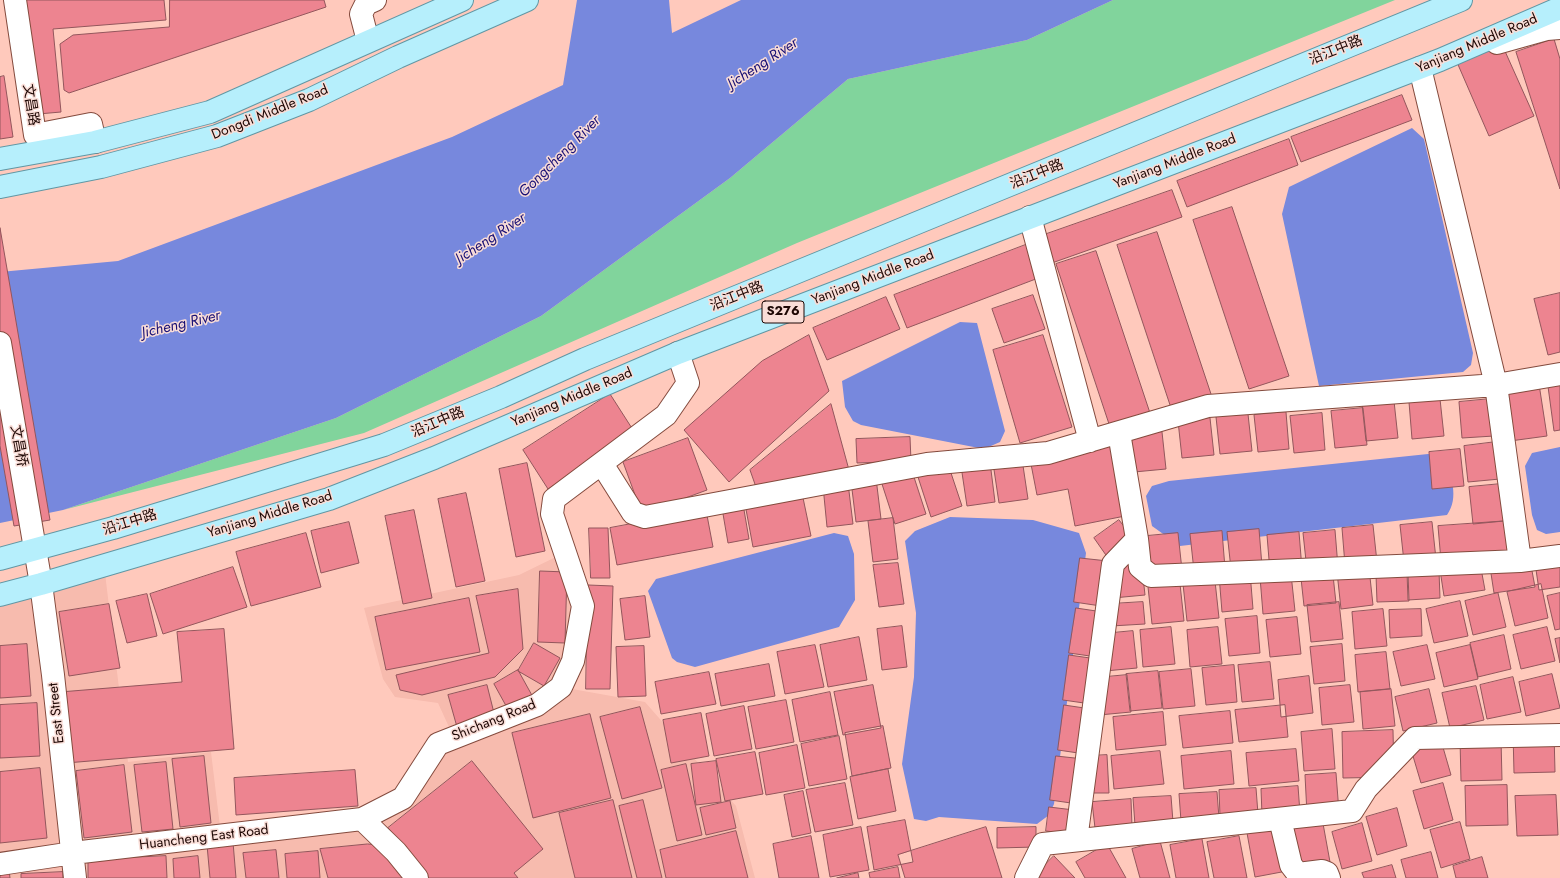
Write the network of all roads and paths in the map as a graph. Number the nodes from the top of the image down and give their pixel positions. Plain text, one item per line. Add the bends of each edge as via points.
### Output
1 (14, 0) edge
2 (375, 0) edge
3 (462, 0) edge
4 (527, 0) edge
5 (1461, 0) edge
6 (1560, 8) edge
7 (1560, 28) edge
8 (368, 41) junction
9 (1440, 60) junction
10 (1420, 68) junction
11 (95, 142) junction
12 (0, 159) edge
13 (0, 187) edge
14 (1030, 217) junction
15 (0, 343) edge
16 (678, 352) junction
17 (1560, 374) edge
18 (1496, 385) junction
19 (1119, 433) junction
20 (1090, 441) junction
21 (602, 464) junction
22 (1138, 539) junction
23 (36, 549) junction
24 (1560, 556) edge
25 (0, 559) edge
26 (1520, 561) junction
27 (41, 584) junction
28 (0, 595) edge
29 (1560, 735) edge
30 (362, 819) junction
31 (1280, 819) junction
32 (1076, 840) junction
33 (73, 853) junction
34 (0, 864) edge
35 (75, 878) edge
36 (417, 878) edge
37 (1026, 878) edge
38 (1329, 878) edge

1 - 11 street, 文昌路 via 35,135 91,124
2 - 8 street via 366,4 361,14
3 - 8 main road, Dongdi Middle Road
4 - 13 main road, Dongdi Middle Road via 398,56 309,100 217,136 101,167
5 - 23 main road, 沿江中路 / S276 via 585,359 384,445
6 - 9 main road, Yanjiang Middle Road / S276
7 - 9 street via 1547,29
8 - 11 main road, Dongdi Middle Road via 210,112
9 - 10 main road, Yanjiang Middle Road / S276
10 - 14 main road, Yanjiang Middle Road / S276
10 - 18 street
11 - 12 main road, Dongdi Middle Road
14 - 16 main road, Yanjiang Middle Road / S276
14 - 20 street
15 - 23 street, 文昌桥
16 - 21 street, Shichang Road via 688,383 666,415
16 - 27 main road, Yanjiang Middle Road / S276 via 434,458 329,498
17 - 18 street
18 - 19 street via 1208,406
18 - 26 street
19 - 20 street
19 - 22 street
20 - 21 street via 1048,453 927,464 645,517 633,513
21 - 30 street, Shichang Road via 554,500 552,514 583,606 573,661 561,687 537,705 438,744 403,798
22 - 26 street via 1140,567 1151,576
22 - 32 street via 1113,564
23 - 25 main road, 沿江中路 / S276
23 - 27 street, East Street
24 - 26 street
27 - 28 main road, Yanjiang Middle Road / S276
27 - 33 street, East Street
29 - 31 street via 1415,738 1366,789 1352,811
30 - 33 street, Huancheng East Road
30 - 36 street via 396,852
31 - 32 street
31 - 38 street via 1291,866 1295,872 1298,874 1322,871 1327,873
32 - 37 street via 1043,844
33 - 34 street, Huancheng East Road
33 - 35 street, East Street

